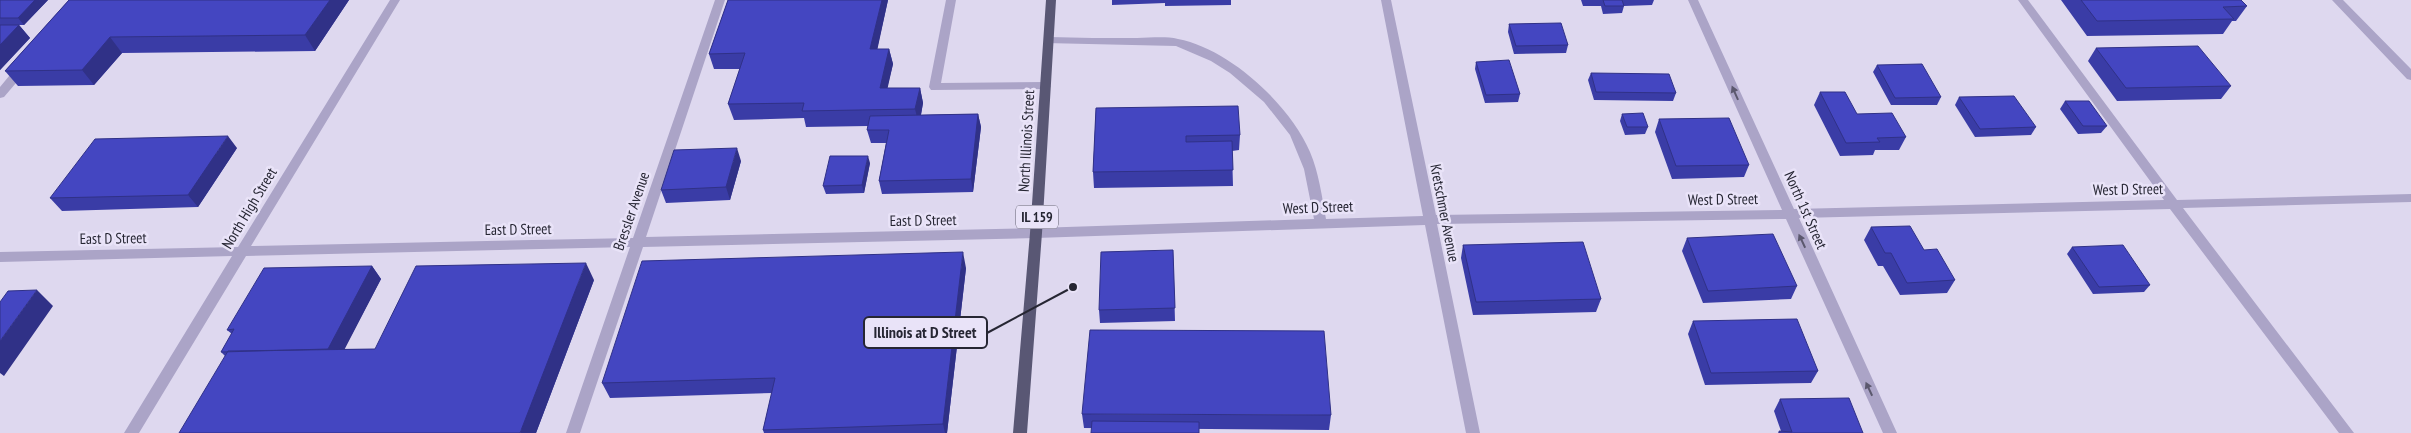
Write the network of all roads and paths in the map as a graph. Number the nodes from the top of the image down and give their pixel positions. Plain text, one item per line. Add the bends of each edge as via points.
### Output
1 (395, 0) edge
2 (720, 0) edge
3 (951, 0) edge
4 (1051, 0) edge
5 (1386, 0) edge
6 (1693, 0) edge
7 (2023, 0) edge
8 (2337, 0) edge
9 (1049, 41) junction
10 (31, 58) edge
11 (2411, 76) edge
12 (1045, 86) junction
13 (0, 94) edge
14 (2411, 198) edge
15 (2173, 204) junction
16 (1790, 214) junction
17 (1429, 220) junction
18 (1322, 223) junction
19 (1036, 233) junction
20 (637, 243) junction
21 (241, 251) junction
22 (0, 257) edge
23 (131, 433) edge
24 (573, 433) edge
25 (1020, 433) edge
26 (1473, 433) edge
27 (1890, 433) edge
28 (2347, 433) edge

1 - 21 street, North High Street
2 - 20 street, Bressler Avenue
3 - 12 street via 935,87
4 - 9 main road, North Illinois Street / IL 159
5 - 17 street, Kretschmer Avenue
16 -> 6 street, North 1st Street
7 - 15 street
8 - 11 street
9 - 12 main road, North Illinois Street / IL 159
9 - 18 street via 1177,42 1196,48 1221,63 1278,107 1304,152
10 - 13 street
12 - 19 main road, North Illinois Street / IL 159
14 - 15 street, West D Street
15 - 16 street, West D Street
15 - 28 street
16 - 17 street, West D Street
27 -> 16 street, North 1st Street
17 - 18 street, West D Street
17 - 26 street, Kretschmer Avenue
18 - 19 street, West D Street
19 - 20 street, East D Street
19 - 25 main road, North Illinois Street / IL 159
20 - 21 street, East D Street
20 - 24 street, Bressler Avenue
21 - 22 street, East D Street
21 - 23 street, North High Street

